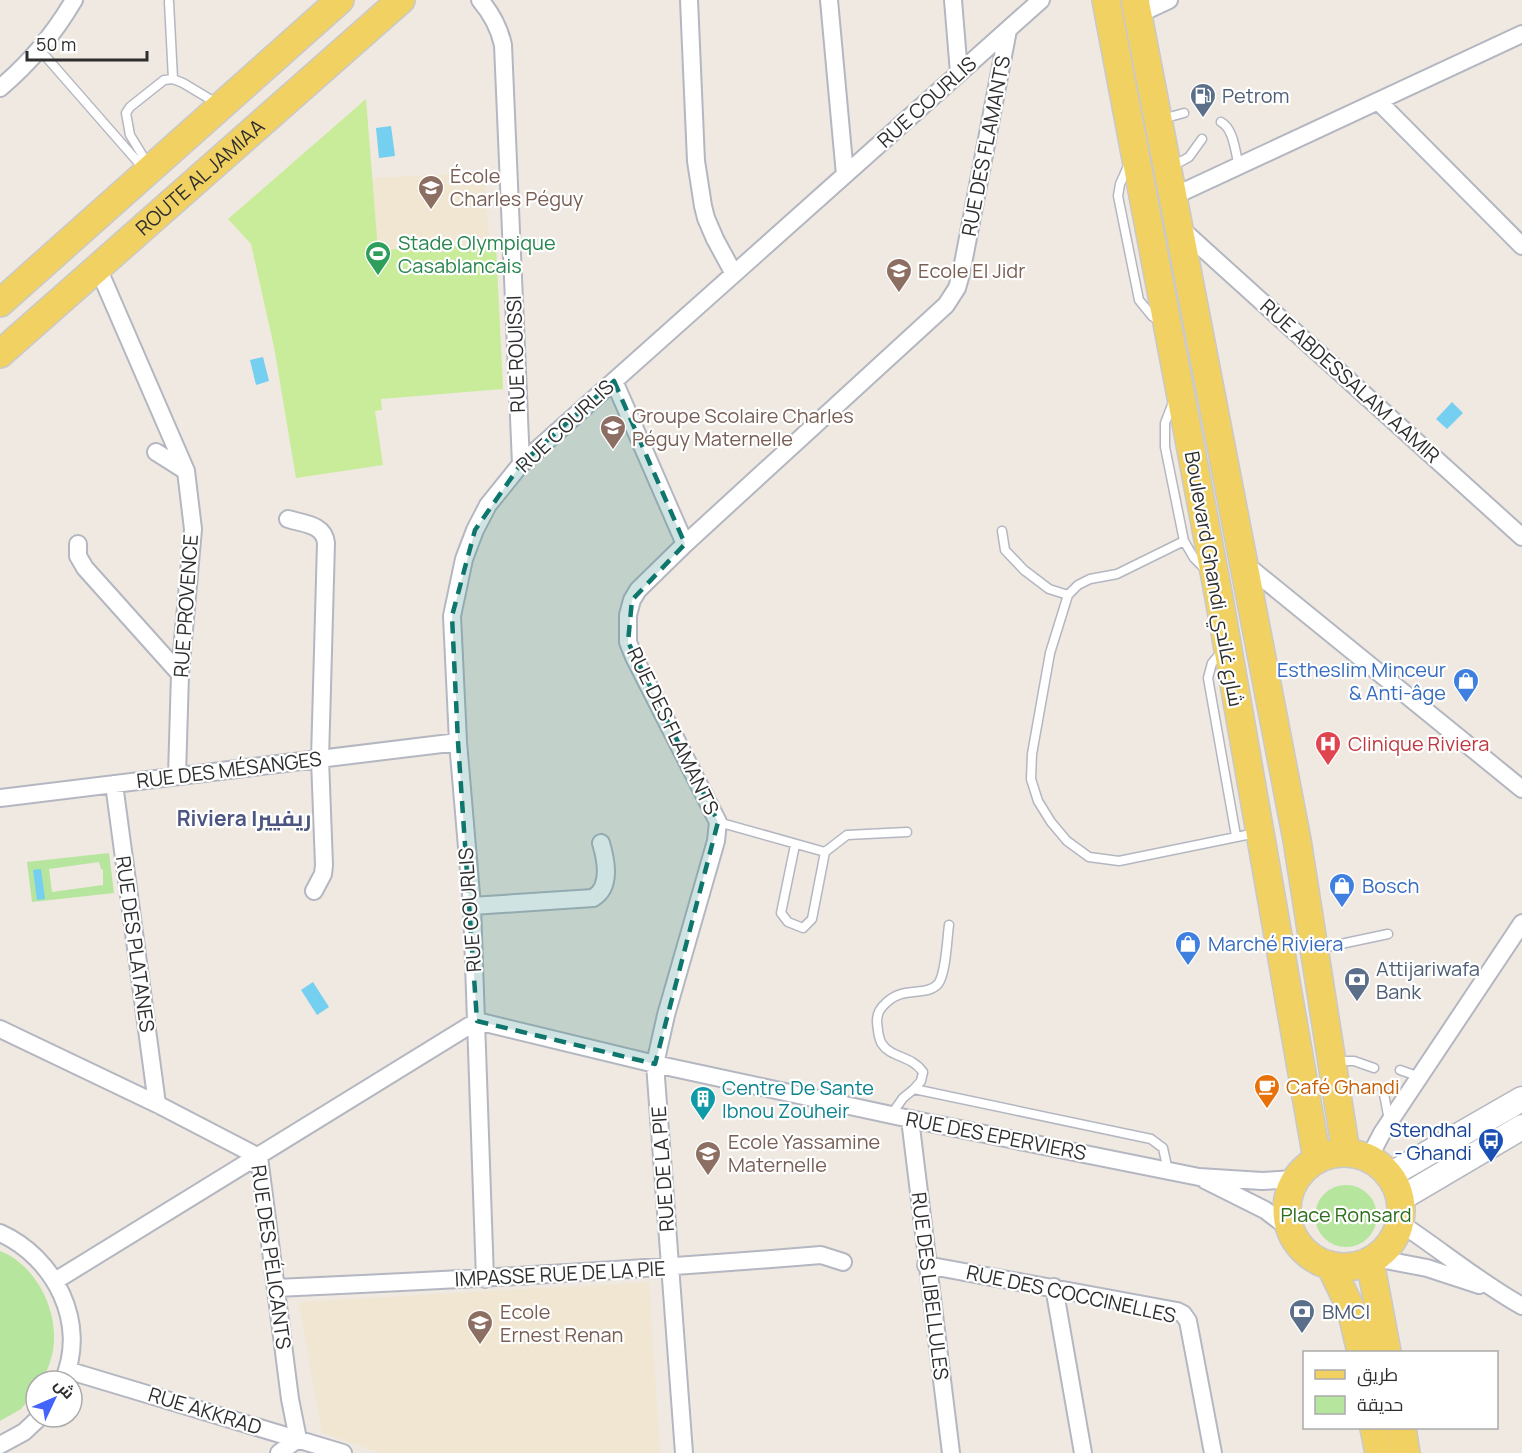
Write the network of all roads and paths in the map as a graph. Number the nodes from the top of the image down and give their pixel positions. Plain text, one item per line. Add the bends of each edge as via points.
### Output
1 (74, 0) edge
2 (340, 0) edge
3 (401, 0) edge
4 (480, 0) edge
5 (689, 0) edge
6 (829, 0) edge
7 (953, 0) edge
8 (1041, 0) edge
9 (1106, 0) edge
10 (1169, 0) edge
11 (169, 2) dead end
12 (1136, 8) edge
13 (1008, 30) junction
14 (1522, 34) edge
15 (40, 50) junction
16 (959, 73) junction
17 (173, 79) junction
18 (0, 88) edge
19 (1378, 101) junction
20 (221, 106) junction
21 (1184, 113) dead end
22 (1157, 120) junction
23 (1221, 122) dead end
24 (1202, 139) dead end
25 (1239, 166) junction
26 (1168, 168) junction
27 (149, 170) junction
28 (845, 175) junction
29 (1172, 197) junction
30 (1178, 225) junction
31 (1522, 246) edge
32 (98, 268) junction
33 (734, 274) junction
34 (0, 303) edge
35 (0, 354) edge
36 (614, 381) junction
37 (1179, 389) junction
38 (156, 452) dead end
39 (521, 464) junction
40 (186, 471) junction
41 (288, 519) dead end
42 (1002, 531) dead end
43 (1522, 537) edge
44 (1184, 541) junction
45 (78, 544) dead end
46 (685, 544) junction
47 (1244, 563) junction
48 (1214, 574) junction
49 (1068, 595) junction
50 (180, 674) junction
51 (458, 742) junction
52 (320, 759) junction
53 (177, 776) junction
54 (114, 784) junction
55 (1522, 789) edge
56 (0, 798) edge
57 (718, 822) junction
58 (907, 832) dead end
59 (1248, 834) junction
60 (601, 843) dead end
61 (795, 845) junction
62 (825, 852) junction
63 (314, 891) dead end
64 (472, 906) junction
65 (1522, 923) edge
66 (949, 925) dead end
67 (1388, 934) dead end
68 (1313, 950) junction
69 (477, 1021) junction
70 (0, 1029) edge
71 (1331, 1061) junction
72 (655, 1064) junction
73 (1374, 1068) dead end
74 (1400, 1070) dead end
75 (1420, 1077) junction
76 (914, 1089) junction
77 (1383, 1089) dead end
78 (1522, 1099) edge
79 (157, 1104) junction
80 (891, 1115) junction
81 (910, 1119) junction
82 (1389, 1123) junction
83 (1522, 1127) edge
84 (1357, 1155) junction
85 (259, 1157) junction
86 (1317, 1159) junction
87 (1168, 1171) junction
88 (1199, 1177) junction
89 (1295, 1179) junction
90 (1396, 1199) junction
91 (1290, 1229) junction
92 (0, 1233) edge
93 (1372, 1259) junction
94 (843, 1262) dead end
95 (926, 1265) junction
96 (1330, 1265) junction
97 (670, 1268) junction
98 (485, 1279) junction
99 (55, 1281) junction
100 (1054, 1287) junction
101 (276, 1288) junction
102 (1492, 1289) junction
103 (1522, 1306) edge
104 (1360, 1351) edge
105 (1387, 1351) edge
106 (66, 1369) edge
107 (84, 1382) edge
108 (27, 1429) edge
109 (1374, 1429) edge
110 (1402, 1429) edge
111 (0, 1445) edge
112 (299, 1446) edge
113 (279, 1453) edge
114 (344, 1453) edge
115 (684, 1453) edge
116 (951, 1453) edge
117 (1083, 1453) edge
118 (1213, 1453) edge
119 (1379, 1453) edge
120 (1407, 1453) edge

1 - 15 street
2 - 20 main road, ROUTE AL JAMIAA
3 - 32 main road, ROUTE AL JAMIAA
4 - 39 street, RUE ROUISSI via 500,29 503,45
5 - 33 street via 696,161 706,218
6 - 28 street
7 - 16 street
8 - 13 street, RUE COURLIS
9 - 37 main road, Boulevard Ghandi شارع غاندي
10 - 12 street
11 - 17 lane
12 - 22 main road, Boulevard Ghandi شارع غاندي
13 - 16 street, RUE COURLIS
13 - 46 street, RUE DES FLAMANTS via 957,288 946,305
14 - 19 street
15 - 18 street
15 - 27 lane
16 - 28 street, RUE COURLIS
17 - 20 lane
17 - 27 lane via 159,81 126,113 130,135
19 - 25 street
19 - 31 street
20 - 27 main road, ROUTE AL JAMIAA
21 - 22 lane
22 - 26 main road, Boulevard Ghandi شارع غاندي
23 - 25 lane via 1230,131
24 - 26 lane via 1189,157
25 - 29 street
26 - 29 main road, Boulevard Ghandi شارع غاندي
27 - 34 main road, ROUTE AL JAMIAA
28 - 33 street, RUE COURLIS
29 - 30 main road, Boulevard Ghandi شارع غاندي
30 - 43 street, RUE ABDESSALAM AAMIR
30 - 47 main road, Boulevard Ghandi شارع غاندي
32 - 35 main road, ROUTE AL JAMIAA
32 - 40 street, RUE PROVENCE
33 - 36 street, RUE COURLIS
36 - 39 street, RUE COURLIS
36 - 46 street
37 - 44 lane via 1164,432
37 - 48 main road, Boulevard Ghandi شارع غاندي
38 - 40 street
39 - 51 street, RUE COURLIS via 484,514 457,586 452,616
40 - 50 street, RUE PROVENCE via 193,529
41 - 52 street via 321,529 325,535
42 - 49 lane via 1005,550 1024,570 1049,590
44 - 48 lane via 1194,558
44 - 49 lane via 1117,574 1090,579
45 - 50 street via 78,556 85,567
46 - 57 street, RUE DES FLAMANTS via 638,590 627,615 627,631 633,657
47 - 55 street
47 - 68 main road, Boulevard Ghandi شارع غاندي via 1297,840
48 - 59 main road, Boulevard Ghandi شارع غاندي via 1227,645
49 - 59 lane via 1050,653 1032,754 1031,778 1038,801 1051,822 1067,841 1089,857 1107,861
50 - 53 street, RUE PROVENCE
51 - 52 street, RUE DES MÉSANGES
51 - 64 street, RUE COURLIS
52 - 53 street, RUE DES MÉSANGES
52 - 63 street via 324,865
53 - 54 street, RUE DES MÉSANGES
54 - 56 street, RUE DES MÉSANGES
54 - 79 street, RUE DES PLATANES
57 - 61 lane
57 - 72 street, RUE DES FLAMANTS
58 - 62 lane via 847,836
59 - 86 main road, Boulevard Ghandi شارع غاندي via 1308,1097
60 - 64 street via 607,872 602,890 593,898
61 - 62 lane
61 - 62 lane via 782,913 788,922 803,928 812,919
64 - 69 street, RUE COURLIS
65 - 75 street
66 - 76 lane via 942,976 937,985 926,991 896,994 878,1014 878,1036 883,1046 913,1061 923,1072
67 - 68 lane
68 - 71 main road, Boulevard Ghandi شارع غاندي
69 - 72 street, RUE DES EPERVIERS
69 - 85 street
69 - 98 street, RUE COURLIS
70 - 79 street, RUE DES PÉLICANTS
71 - 73 lane via 1354,1061
71 - 84 main road, Boulevard Ghandi شارع غاندي
72 - 80 street, RUE DES EPERVIERS
72 - 97 street, RUE DE LA PIE
74 - 75 lane
75 - 82 street
76 - 80 lane
76 - 87 lane via 1151,1139 1163,1148
77 - 82 lane
78 - 90 main road
79 - 85 street, RUE DES PÉLICANTS
80 - 81 street, RUE DES EPERVIERS
81 - 87 street, RUE DES EPERVIERS
81 - 95 street, RUE DES LIBELLULES
82 - 84 street
83 - 90 main road
84 - 86 main road via 1328,1154
84 - 90 main road via 1380,1165
85 - 99 street
85 - 101 street, RUE DES PÉLICANTS
86 - 89 main road
87 - 88 street, RUE DES EPERVIERS
88 - 89 street, RUE DES EPERVIERS
88 - 91 street, RUE DES EPERVIERS via 1266,1210
89 - 91 main road via 1287,1206
90 - 93 main road via 1391,1243
90 - 102 street via 1438,1248
91 - 96 main road via 1309,1255
92 - 99 street via 31,1252
93 - 96 main road via 1350,1266
93 - 102 street via 1427,1268
93 - 105 main road
94 - 97 street, IMPASSE RUE DE LA PIE via 821,1255
95 - 100 street, RUE DES COCCINELLES
95 - 116 street, RUE DES LIBELLULES
96 - 104 main road via 1351,1309
97 - 98 street, IMPASSE RUE DE LA PIE
97 - 115 street, RUE DE LA PIE
98 - 101 street, IMPASSE RUE DE LA PIE
99 - 106 street via 70,1326
100 - 117 street
100 - 118 street, RUE DES COCCINELLES via 1183,1314 1188,1321
101 - 112 street, RUE DES PÉLICANTS
102 - 103 street
107 - 112 street, RUE AKKRAD
108 - 111 street
109 - 119 main road
110 - 120 main road
112 - 113 street
112 - 114 street, RUE AKKRAD

